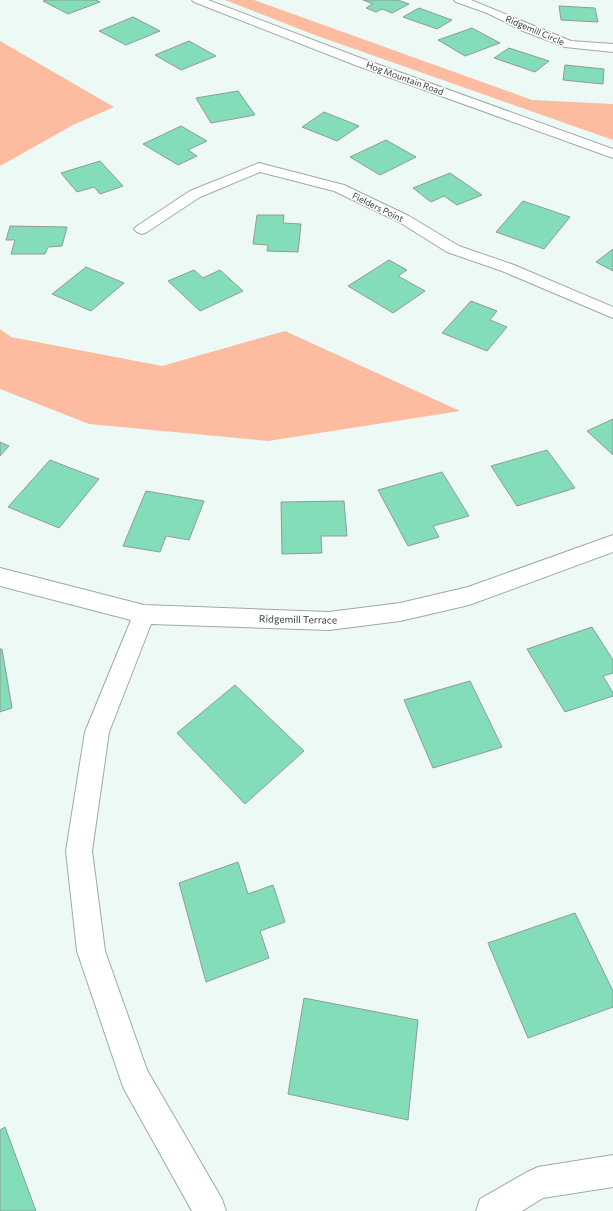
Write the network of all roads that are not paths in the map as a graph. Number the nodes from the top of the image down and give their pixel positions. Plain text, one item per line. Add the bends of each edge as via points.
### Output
1 (198, 0) edge
2 (460, 0) edge
3 (613, 48) edge
4 (613, 154) edge
5 (142, 229) dead end
6 (613, 313) edge
7 (613, 543) edge
8 (0, 577) edge
9 (144, 614) junction
10 (613, 1171) edge
11 (210, 1211) edge
12 (492, 1211) edge

1 - 4 street, Hog Mountain Road via 359,62
2 - 3 street, Ridgemill Circle via 569,44
5 - 6 street, Fielders Point via 194,194 259,167 339,188 404,219 453,249 508,268
7 - 9 street, Ridgemill Terrace via 470,596 400,612 329,621
8 - 9 street, Ridgemill Terrace
9 - 11 street via 97,732 78,851 91,951 134,1078
10 - 12 street via 538,1183

